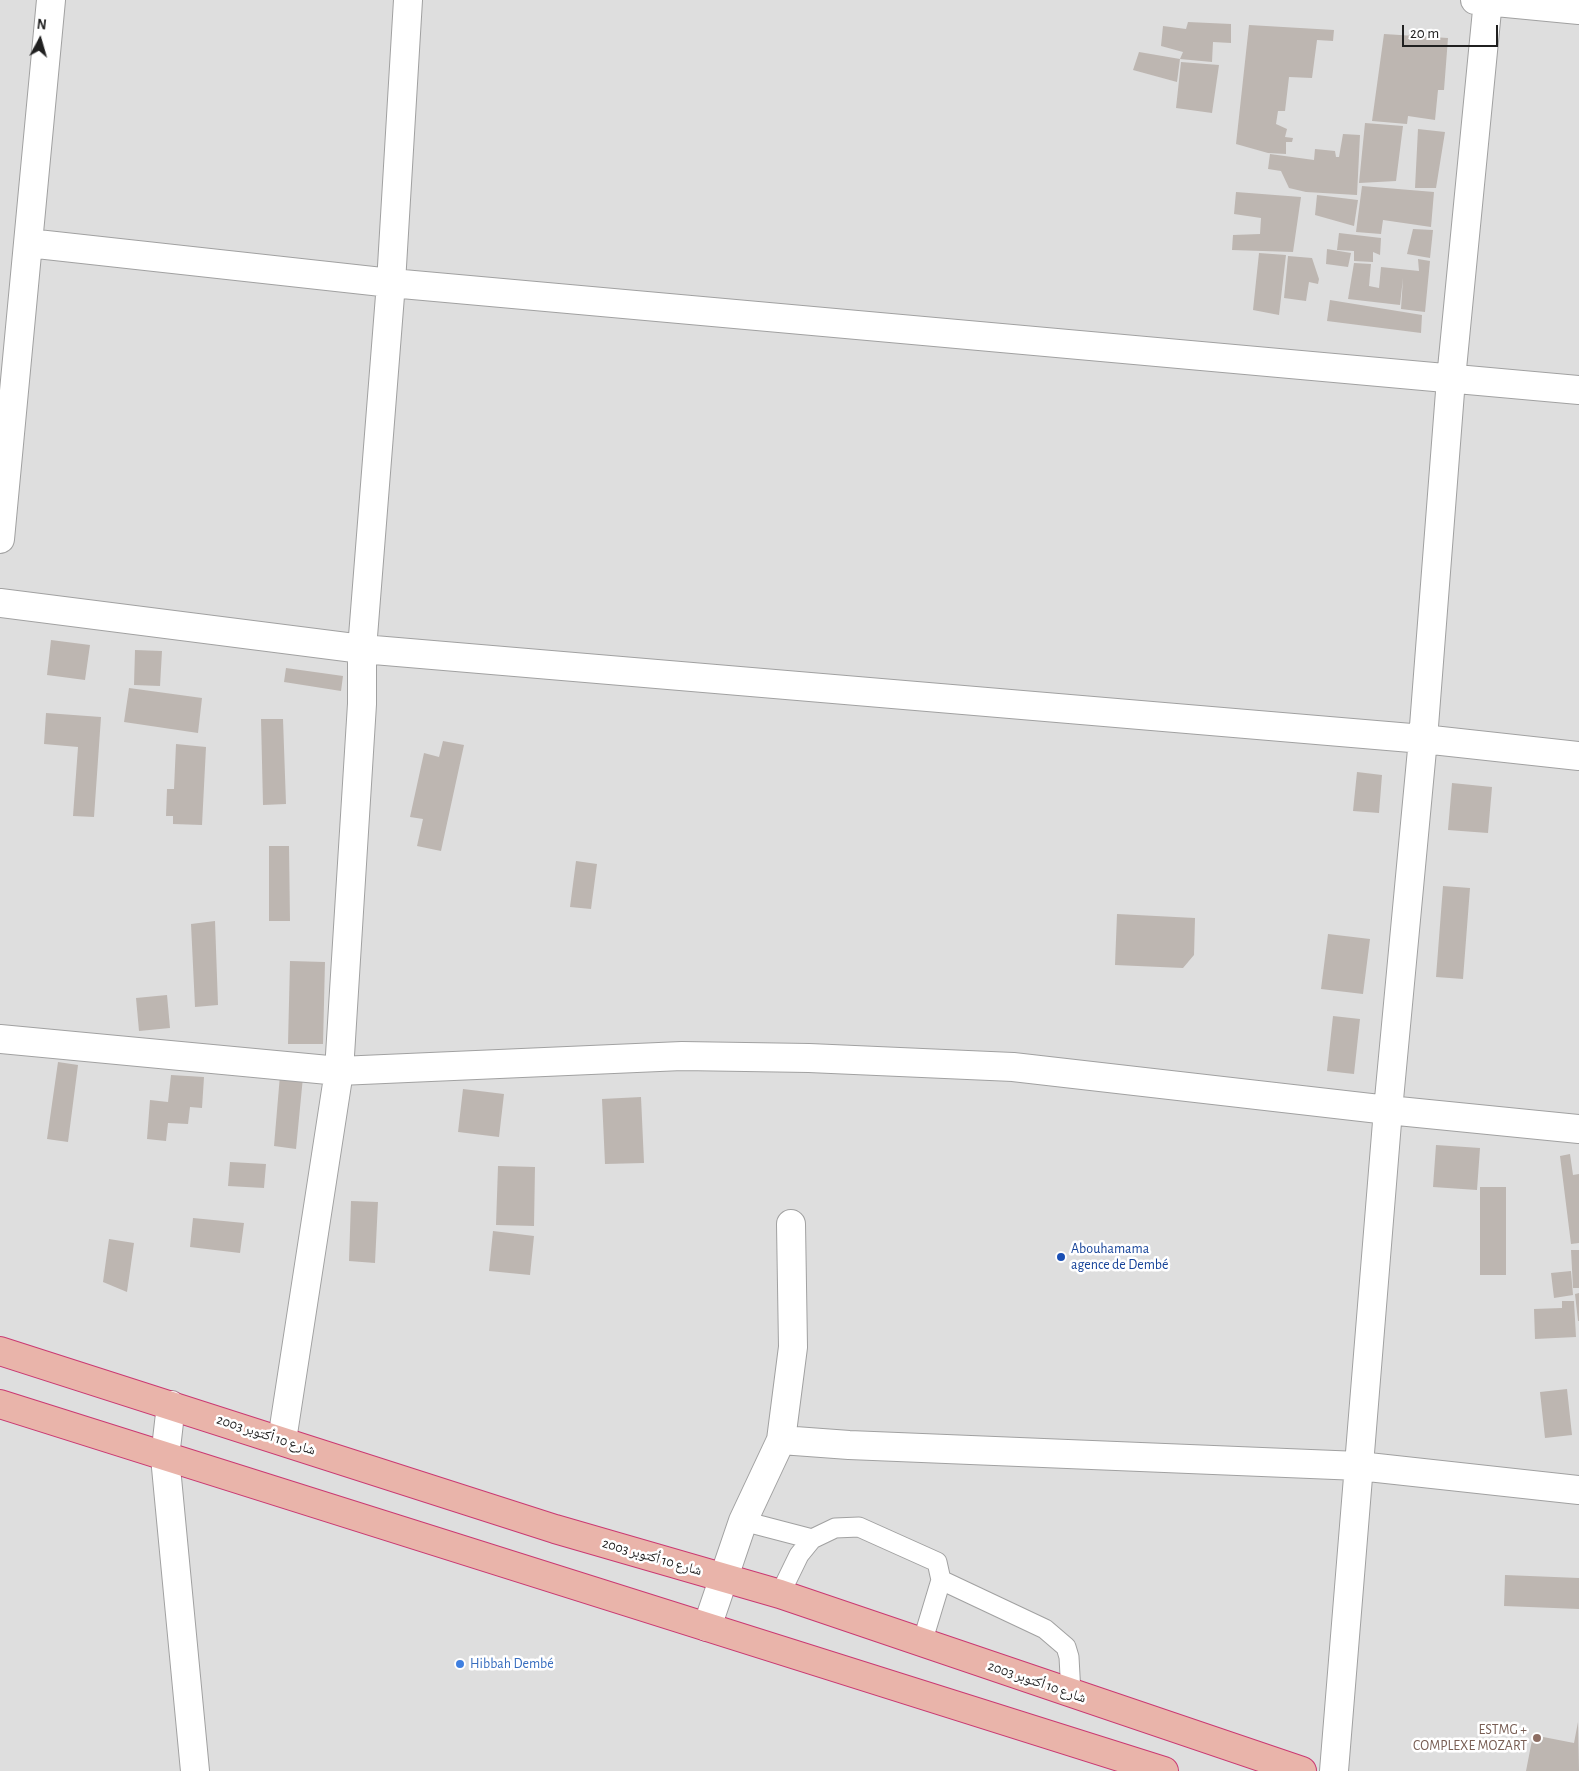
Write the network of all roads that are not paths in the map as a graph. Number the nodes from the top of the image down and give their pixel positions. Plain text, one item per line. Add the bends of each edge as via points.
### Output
1 (52, 0) edge
2 (408, 0) edge
3 (1484, 0) edge
4 (1579, 10) edge
5 (28, 243) junction
6 (391, 283) junction
7 (1451, 379) junction
8 (1579, 390) edge
9 (0, 539) edge
10 (0, 603) edge
11 (362, 649) junction
12 (1424, 739) junction
13 (1579, 756) edge
14 (0, 1039) edge
15 (339, 1071) junction
16 (1388, 1110) junction
17 (1579, 1129) edge
18 (791, 1224) dead end
19 (0, 1351) edge
20 (0, 1404) edge
21 (171, 1405) junction
22 (282, 1440) junction
23 (781, 1440) junction
24 (166, 1457) junction
25 (1359, 1466) junction
26 (1579, 1490) edge
27 (743, 1521) junction
28 (812, 1539) junction
29 (724, 1578) junction
30 (941, 1580) junction
31 (780, 1594) junction
32 (707, 1627) junction
33 (922, 1643) junction
34 (1071, 1694) junction
35 (195, 1771) edge
36 (1164, 1771) edge
37 (1302, 1771) edge
38 (1334, 1771) edge

1 - 5 street
2 - 6 street
3 - 4 street
3 - 7 street
5 - 6 street
5 - 9 street
6 - 7 street
6 - 11 street
7 - 8 street
7 - 12 street
10 - 11 street
11 - 12 street
11 - 15 street via 362,704
12 - 13 street
12 - 16 street
14 - 15 street
15 - 16 street via 682,1056 809,1058 1013,1067
15 - 22 street
16 - 17 street
16 - 25 street
18 - 23 street via 793,1347
19 - 21 highway, شارع 10 أكتوبر 2003
20 - 24 highway
21 - 22 highway, شارع 10 أكتوبر 2003
21 - 24 street
22 - 29 highway, شارع 10 أكتوبر 2003 via 555,1529
23 - 25 street
23 - 27 street
24 - 32 highway
24 - 35 street
25 - 26 street
25 - 38 street
27 - 28 lane
27 - 29 street
28 - 30 lane via 835,1528 859,1527 937,1562
28 - 31 lane via 799,1555
29 - 31 highway, شارع 10 أكتوبر 2003
29 - 32 street
30 - 33 lane
30 - 34 lane via 1045,1629 1066,1648
31 - 33 highway, شارع 10 أكتوبر 2003
32 - 36 highway
33 - 34 highway, شارع 10 أكتوبر 2003
34 - 37 highway, شارع 10 أكتوبر 2003

